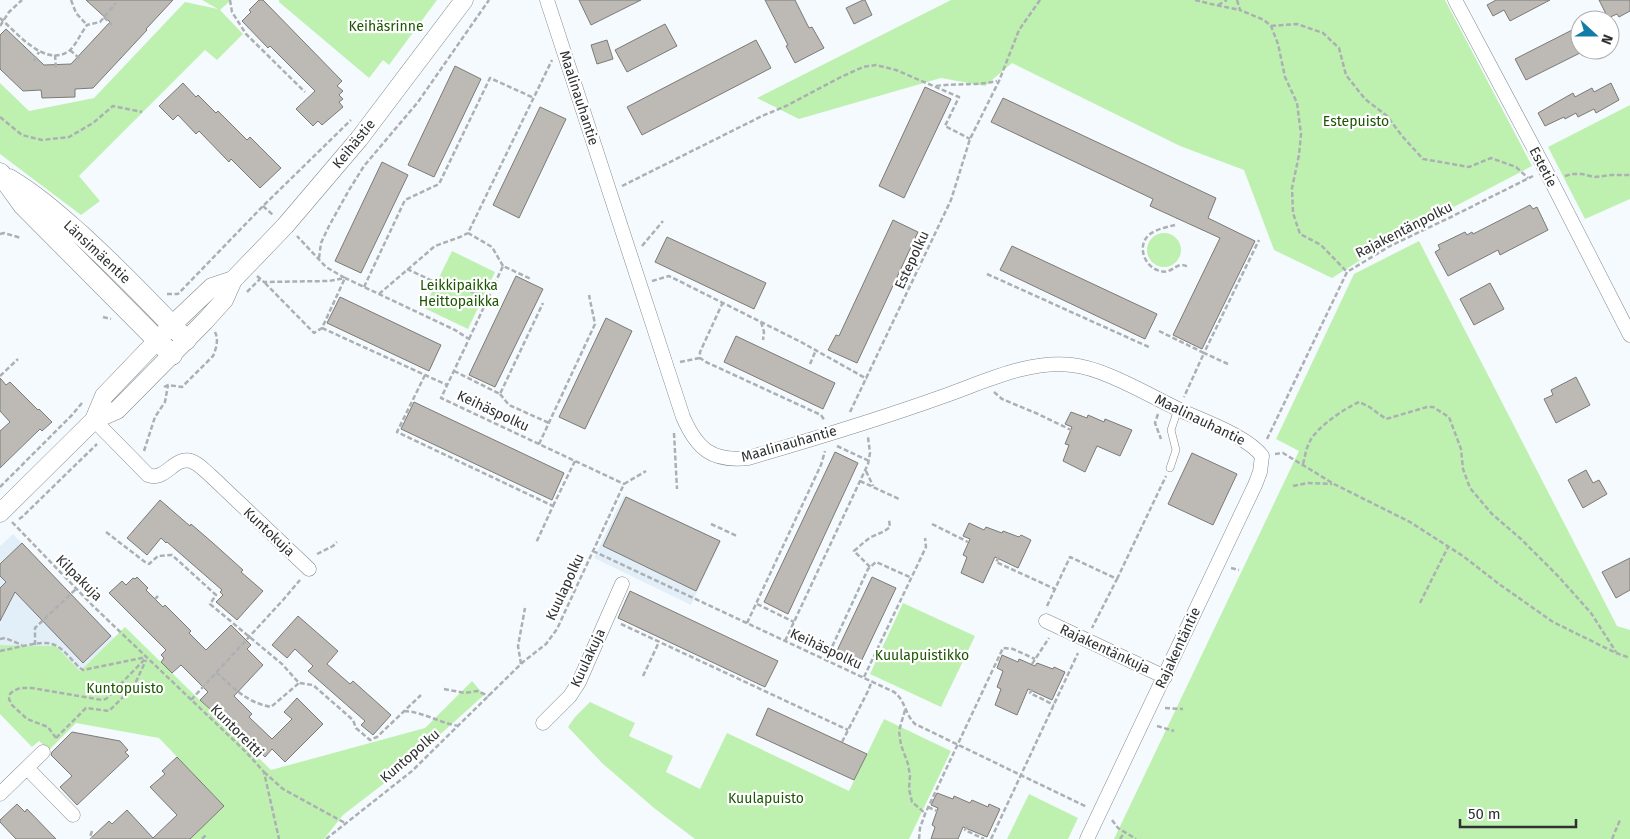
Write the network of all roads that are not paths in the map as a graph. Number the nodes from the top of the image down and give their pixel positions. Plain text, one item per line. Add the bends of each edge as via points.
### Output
1 (464, 0) edge
2 (547, 0) edge
3 (1455, 0) edge
4 (0, 173) edge
5 (233, 280) junction
6 (172, 325) junction
7 (1630, 335) edge
8 (158, 340) junction
9 (186, 340) junction
10 (172, 355) junction
11 (1181, 404) junction
12 (94, 420) junction
13 (1262, 456) joint
14 (1170, 468) road end
15 (4, 516) edge
16 (309, 569) road end
17 (622, 584) dead end
18 (1049, 619) road end
19 (1165, 677) junction
20 (543, 723) dead end
21 (43, 752) dead end
22 (27, 768) junction
23 (0, 794) edge
24 (73, 815) dead end
25 (1087, 839) edge

1 - 5 street, Keihästie via 359,139 285,226
2 - 11 street, Maalinauhantie via 683,417 690,434 713,455 737,460 748,458 1023,369 1053,364 1088,368
3 - 7 street, Estetie
4 - 6 main road, Länsimäentie via 48,206
4 - 8 main road, Länsimäentie via 23,205
5 - 6 street, Keihästie via 212,287
5 - 9 street, Keihästie via 224,300
6 - 8 street, Keihästie
6 - 9 main road, Länsimäentie
8 - 10 main road, Länsimäentie
8 - 12 street, Keihästie via 104,396
9 - 10 street, Keihästie
10 - 12 street, Keihästie via 116,410
11 - 13 street, Maalinauhantie via 1254,447
11 - 14 lane via 1171,430 1176,450
12 - 15 street
12 - 16 street, Kuntokuja via 143,471 153,477 185,460 193,462
13 - 19 street, Rajakentäntie via 1255,485
17 - 20 street, Kuulakuja via 578,682 570,696
18 - 19 street, Rajakentänkuja
19 - 25 street, Rajakentäntie
21 - 22 street
22 - 23 street
22 - 24 street

